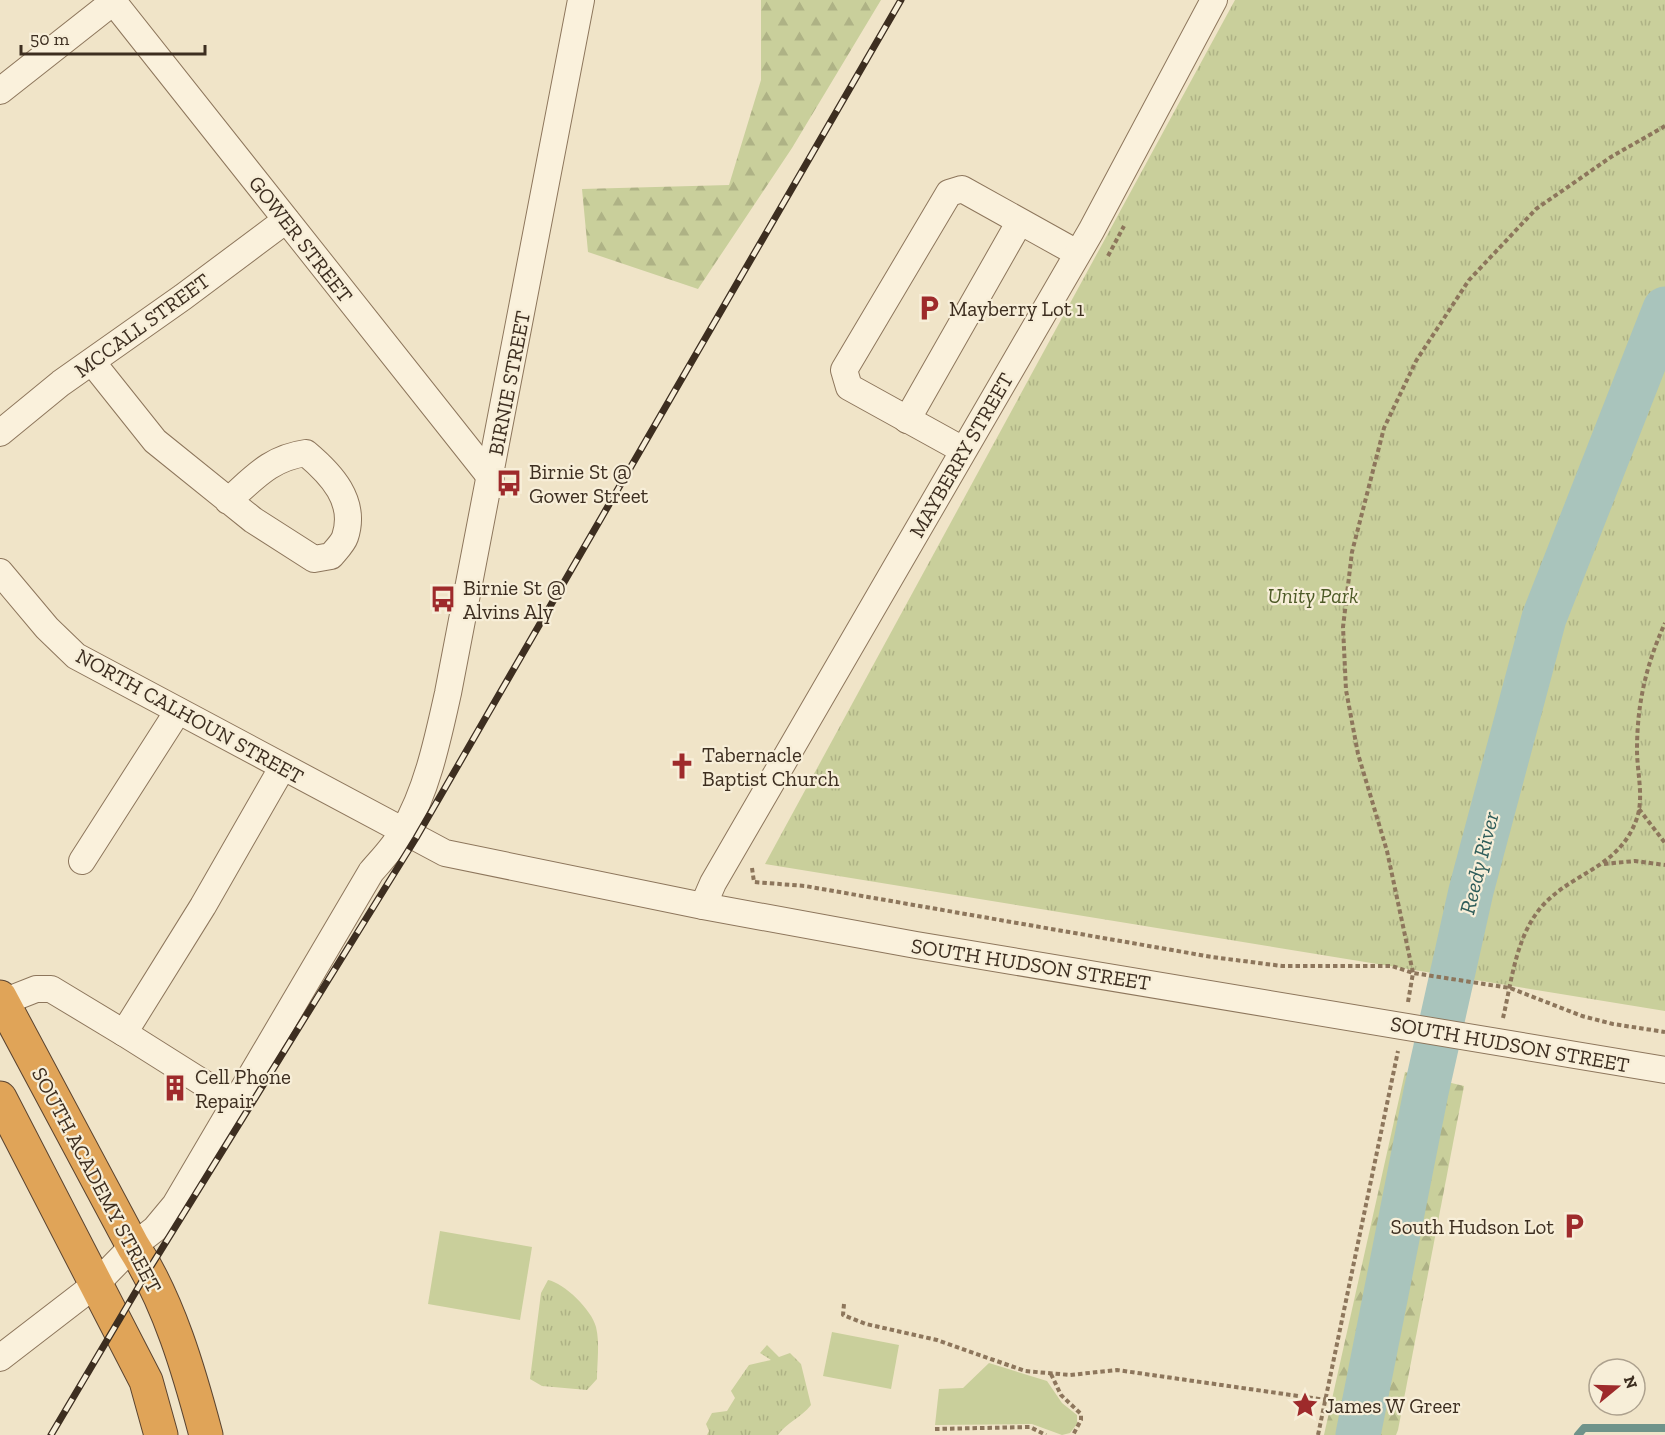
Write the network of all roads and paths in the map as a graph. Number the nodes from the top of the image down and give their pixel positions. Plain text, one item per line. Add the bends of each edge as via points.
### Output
1 (580, 0) edge
2 (1214, 0) edge
3 (112, 1) edge
4 (0, 91) edge
5 (1665, 126) edge
6 (286, 220) junction
7 (1019, 223) junction
8 (1077, 253) junction
9 (92, 362) junction
10 (907, 420) junction
11 (0, 433) edge
12 (963, 450) junction
13 (491, 478) junction
14 (228, 501) junction
15 (0, 572) edge
16 (1665, 622) edge
17 (178, 711) junction
18 (282, 768) junction
19 (1638, 808) junction
20 (403, 831) junction
21 (1665, 843) edge
22 (82, 861) dead end
23 (1603, 864) junction
24 (1665, 865) edge
25 (754, 882) dead end
26 (703, 906) junction
27 (1413, 973) junction
28 (1510, 988) junction
29 (1, 999) edge
30 (1414, 1027) junction
31 (1665, 1032) edge
32 (124, 1033) junction
33 (1498, 1041) junction
34 (1665, 1070) edge
35 (0, 1098) edge
36 (235, 1103) junction
37 (133, 1246) junction
38 (96, 1284) junction
39 (844, 1304) dead end
40 (0, 1358) edge
41 (1051, 1374) junction
42 (1326, 1400) junction
43 (934, 1429) dead end
44 (160, 1435) edge
45 (206, 1435) edge
46 (1046, 1435) edge
47 (1073, 1435) edge
48 (1318, 1435) edge

1 - 13 street, BIRNIE STREET
2 - 8 street, MAYBERRY STREET
3 - 4 street
3 - 6 street, GOWER STREET
5 - 27 path via 1611,157 1536,209 1469,280 1416,360 1384,428 1352,552 1343,627 1346,690 1358,754 1387,851
6 - 9 street, MCCALL STREET
6 - 13 street, GOWER STREET
7 - 8 street
7 - 10 street
7 - 10 street via 962,189 949,193 844,370 849,387
8 - 12 street, MAYBERRY STREET
9 - 11 street, MCCALL STREET
9 - 14 street via 154,441
10 - 12 street
12 - 26 street, MAYBERRY STREET
13 - 20 street, BIRNIE STREET via 435,754
14 - 14 street via 314,559 332,556 345,538 348,507 333,476 306,453 285,456 266,467
15 - 17 street, NORTH CALHOUN STREET via 76,656
16 - 19 path via 1649,657 1638,713
17 - 18 street, NORTH CALHOUN STREET
17 - 22 street
18 - 20 street, NORTH CALHOUN STREET
18 - 32 street
19 - 21 path
19 - 23 path via 1624,841
20 - 26 street, SOUTH HUDSON STREET via 444,853
20 - 36 street, BIRNIE STREET via 371,872
23 - 24 path via 1635,861
23 - 28 path via 1545,903 1521,945
25 - 27 path via 805,886 1212,957 1282,966 1392,966
26 - 30 street, SOUTH HUDSON STREET
27 - 28 path
27 - 30 path
28 - 31 path via 1582,1016
28 - 33 path
29 - 32 street via 51,989
29 - 37 highway, SOUTH ACADEMY STREET
30 - 33 street, SOUTH HUDSON STREET
30 - 42 path
32 - 36 street
33 - 34 street, SOUTH HUDSON STREET
35 - 38 highway
36 - 37 street, BIRNIE STREET via 175,1205 155,1229
37 - 38 street, BIRNIE STREET
37 - 45 highway, SOUTH ACADEMY STREET via 148,1270 165,1312
38 - 40 street, BIRNIE STREET
38 - 44 highway via 147,1381
39 - 41 path via 843,1315 866,1324 937,1340 1025,1371
41 - 42 path via 1117,1370
41 - 47 path via 1061,1395 1081,1414 1082,1420
42 - 48 path
43 - 46 path via 1030,1427

